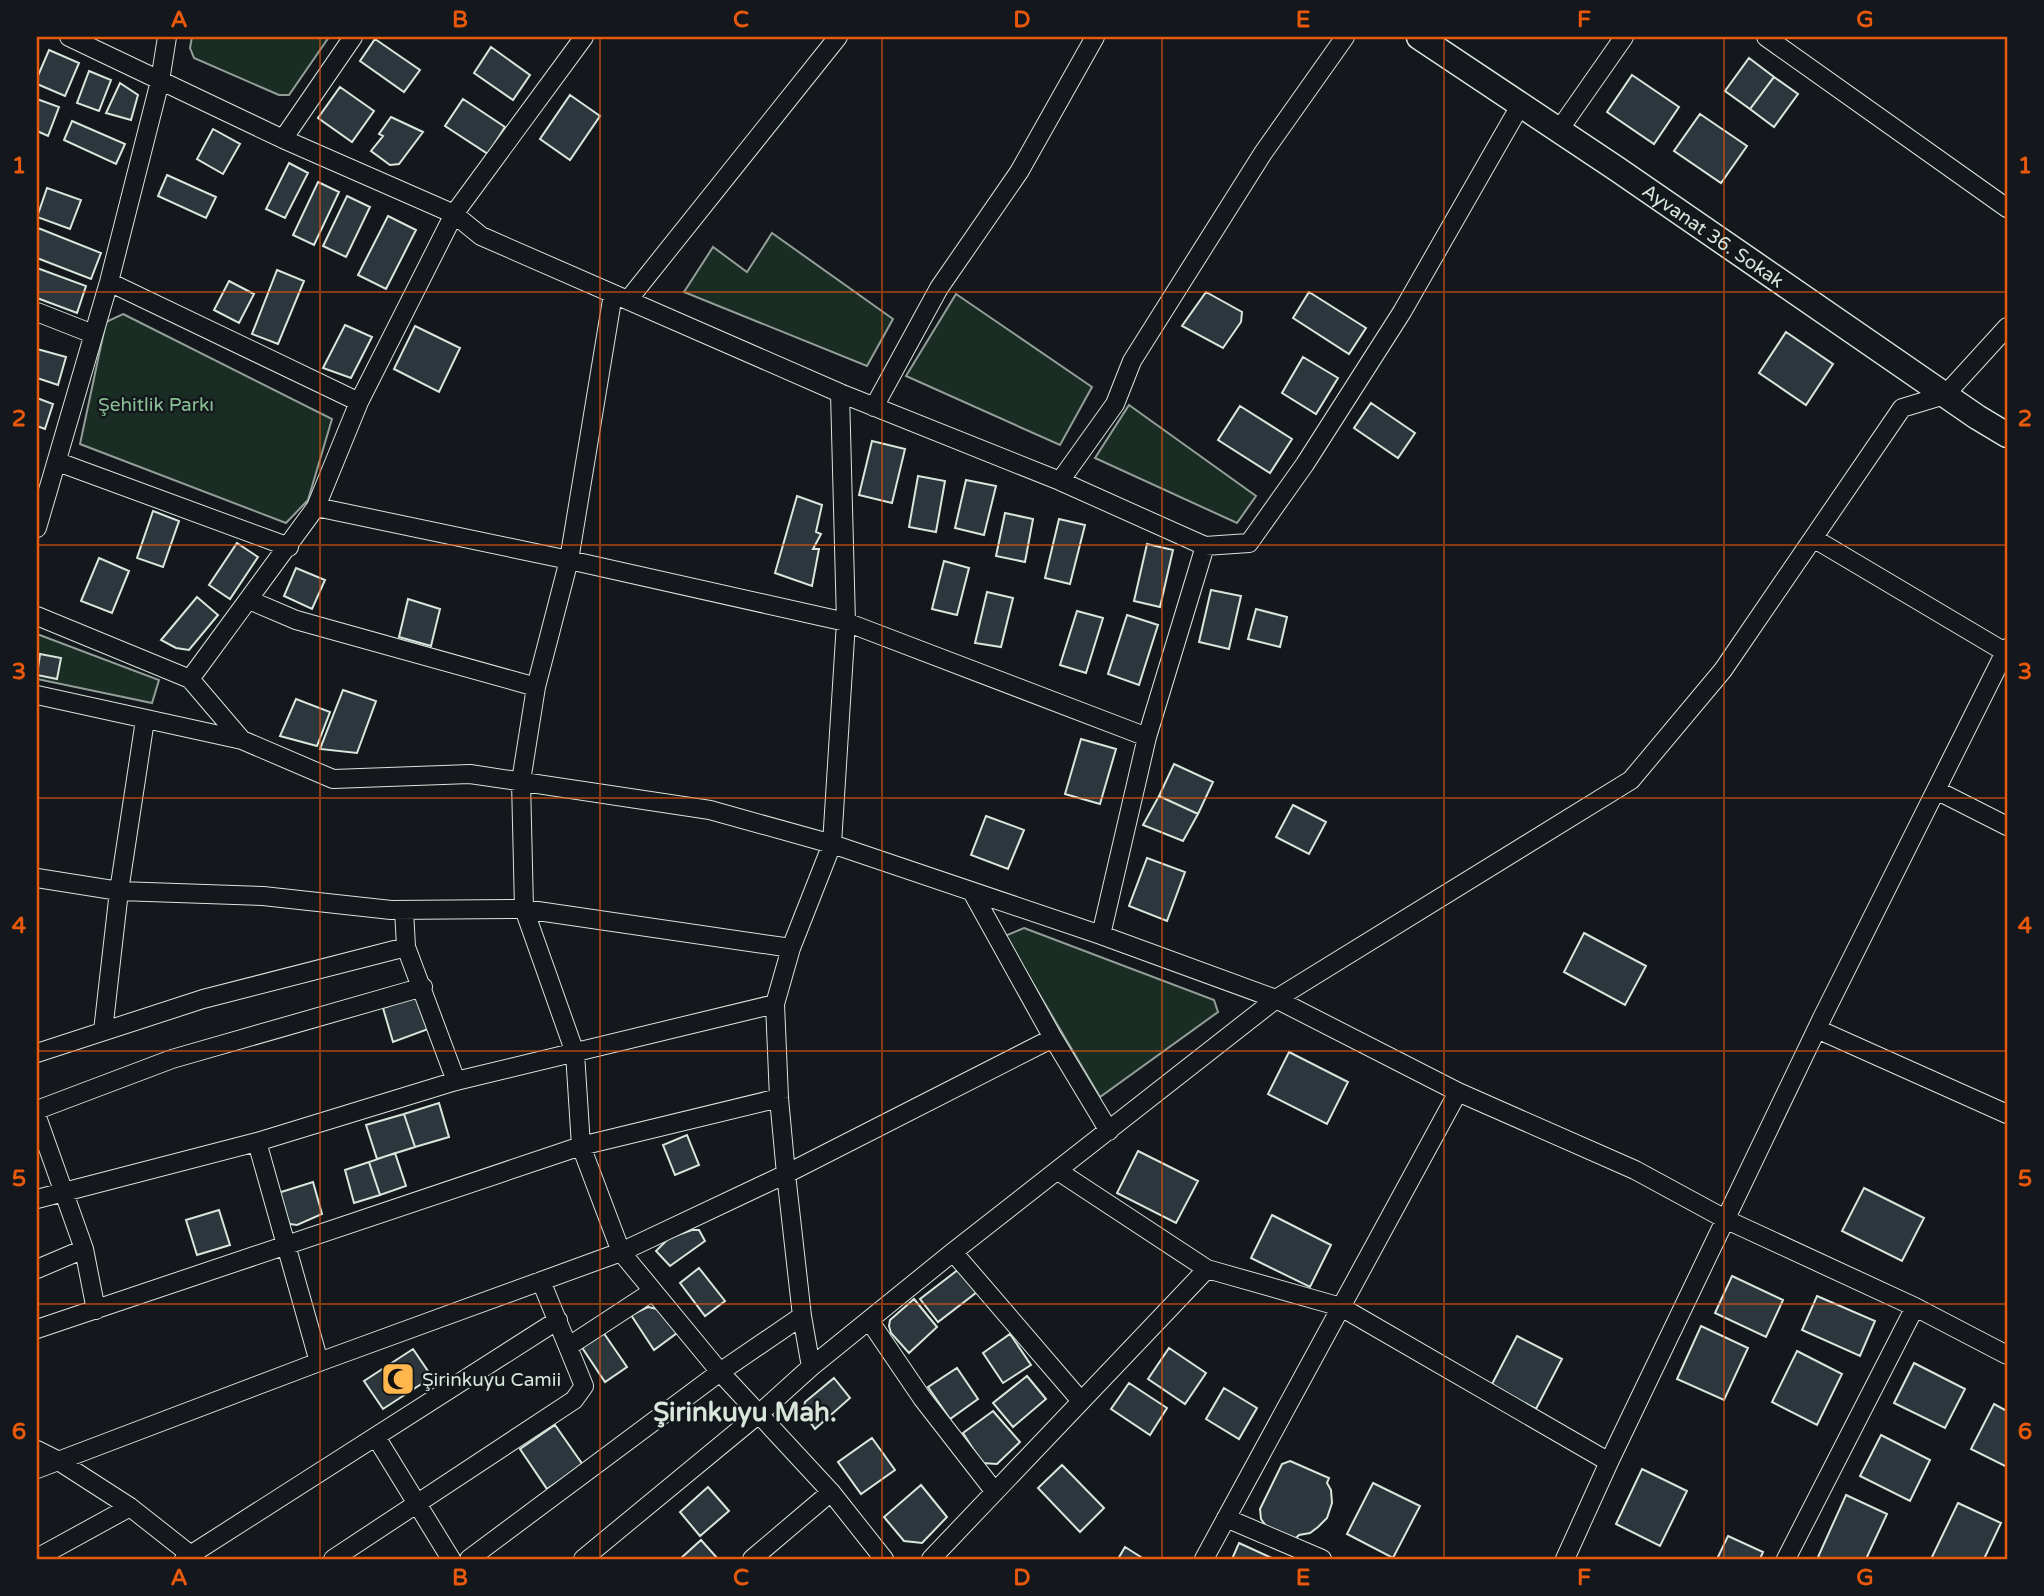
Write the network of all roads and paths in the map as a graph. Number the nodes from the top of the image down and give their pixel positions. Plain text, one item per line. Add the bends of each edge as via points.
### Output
1 (69, 37) edge
2 (167, 37) edge
3 (353, 37) edge
4 (584, 37) edge
5 (838, 37) edge
6 (1096, 37) edge
7 (1345, 37) edge
8 (1419, 37) edge
9 (1624, 37) edge
10 (1766, 37) edge
11 (160, 81) junction
12 (1521, 104) junction
13 (1559, 130) junction
14 (283, 139) junction
15 (2007, 208) edge
16 (454, 214) junction
17 (109, 282) junction
18 (621, 297) junction
19 (37, 312) edge
20 (2007, 327) edge
21 (93, 334) junction
22 (840, 393) junction
23 (1945, 396) junction
24 (359, 402) junction
25 (874, 407) junction
26 (2007, 435) edge
27 (58, 462) junction
28 (1060, 481) junction
29 (316, 507) junction
30 (37, 528) edge
31 (1813, 538) junction
32 (1205, 546) junction
33 (289, 547) junction
34 (569, 560) junction
35 (249, 600) junction
36 (37, 616) edge
37 (846, 622) junction
38 (2006, 650) edge
39 (190, 679) junction
40 (536, 687) junction
41 (37, 695) edge
42 (145, 720) junction
43 (1147, 737) junction
44 (242, 740) junction
45 (521, 781) junction
46 (1936, 790) junction
47 (2007, 826) edge
48 (832, 844) junction
49 (37, 878) edge
50 (119, 891) junction
51 (972, 892) junction
52 (524, 909) junction
53 (404, 910) junction
54 (1101, 935) junction
55 (406, 947) junction
56 (791, 948) junction
57 (423, 987) junction
58 (1276, 999) junction
59 (775, 1004) junction
60 (1817, 1029) junction
61 (103, 1031) junction
62 (1053, 1038) junction
63 (37, 1052) edge
64 (575, 1053) junction
65 (456, 1081) junction
66 (1458, 1092) junction
67 (779, 1098) junction
68 (37, 1110) edge
69 (2007, 1114) edge
70 (37, 1117) edge
71 (1109, 1131) junction
72 (257, 1142) junction
73 (581, 1146) junction
74 (1058, 1171) junction
75 (786, 1174) junction
76 (65, 1192) junction
77 (37, 1199) edge
78 (1727, 1220) junction
79 (285, 1247) junction
80 (84, 1249) junction
81 (621, 1252) junction
82 (953, 1252) junction
83 (37, 1269) edge
84 (1207, 1269) junction
85 (541, 1281) junction
86 (653, 1291) junction
87 (1340, 1307) junction
88 (1915, 1307) junction
89 (96, 1310) junction
90 (802, 1316) junction
91 (558, 1320) junction
92 (869, 1320) junction
93 (37, 1329) edge
94 (569, 1346) junction
95 (2007, 1355) edge
96 (318, 1362) junction
97 (811, 1367) junction
98 (720, 1372) junction
99 (1081, 1401) junction
100 (760, 1413) junction
101 (376, 1437) junction
102 (37, 1450) edge
103 (57, 1460) junction
104 (1609, 1462) junction
105 (37, 1469) edge
106 (831, 1492) junction
107 (995, 1492) junction
108 (416, 1505) junction
109 (130, 1507) junction
110 (1226, 1518) junction
111 (37, 1558) edge
112 (190, 1558) edge
113 (333, 1559) edge
114 (451, 1559) edge
115 (469, 1559) edge
116 (583, 1559) edge
117 (752, 1559) edge
118 (884, 1559) edge
119 (931, 1559) edge
120 (1203, 1559) edge
121 (1322, 1559) edge
122 (1565, 1559) edge
123 (1786, 1559) edge

1 - 11 street
2 - 11 street
3 - 14 street
4 - 16 street
5 - 18 street
6 - 25 street via 1019,172 939,288
7 - 28 street via 1263,153 1132,361 1115,404
8 - 12 street, Ayvanat 36. Sokak
9 - 13 street
10 - 15 street
11 - 14 street
11 - 17 street
12 - 13 street, Ayvanat 36. Sokak
12 - 32 street via 1402,312 1305,464 1249,542
13 - 23 street, Ayvanat 36. Sokak
14 - 16 street
16 - 18 street via 481,236
16 - 24 street
17 - 21 street
17 - 24 street
18 - 22 street
18 - 34 street
19 - 21 street
20 - 23 street
21 - 27 street
22 - 25 street
22 - 37 street
23 - 26 street, Ayvanat 36. Sokak
23 - 31 street via 1902,408
24 - 29 street
25 - 28 street
27 - 30 street
27 - 33 street
28 - 32 street
29 - 33 street
29 - 34 street
31 - 38 street
31 - 58 street via 1723,670 1631,780
32 - 43 street
33 - 35 street
34 - 37 street
34 - 40 street
35 - 39 street
35 - 40 street via 296,620
36 - 39 street
37 - 43 street
37 - 48 street
38 - 46 street
39 - 44 street
40 - 45 street
41 - 42 street
42 - 44 street
42 - 50 street
43 - 54 street
44 - 45 street via 333,779 470,774
45 - 48 street via 710,810
45 - 52 street
46 - 47 street
46 - 60 street
48 - 51 street
48 - 56 street
49 - 50 street
50 - 53 street via 262,896
50 - 61 street
51 - 54 street
51 - 62 street
52 - 53 street
52 - 56 street
52 - 64 street
53 - 55 street
54 - 58 street
55 - 57 street
55 - 61 street via 203,999
56 - 59 street
57 - 65 street
57 - 68 street via 172,1059
58 - 66 street
58 - 71 street
59 - 64 street
59 - 67 street
60 - 69 street
60 - 78 street
61 - 63 street
62 - 71 street
62 - 75 street
64 - 65 street
64 - 73 street
65 - 72 street
66 - 78 street via 1635,1170
66 - 87 street
67 - 73 street
67 - 75 street
70 - 76 street
71 - 74 street
72 - 76 street
72 - 79 street
73 - 79 street
73 - 81 street
74 - 82 street
74 - 84 street
75 - 81 street
75 - 90 street
76 - 77 street
76 - 80 street
78 - 88 street
78 - 104 street
79 - 89 street
79 - 96 street
80 - 83 street
80 - 89 street
81 - 85 street
81 - 86 street
82 - 92 street
82 - 99 street
84 - 87 street
84 - 99 street
85 - 91 street
85 - 96 street
86 - 94 street
86 - 98 street
87 - 104 street
87 - 110 street
88 - 95 street
88 - 123 street
89 - 93 street
90 - 97 street
90 - 98 street
91 - 94 street
91 - 101 street
92 - 97 street
92 - 107 street
94 - 108 street via 584,1386 574,1400
96 - 103 street
97 - 100 street
98 - 100 street
98 - 115 street
99 - 107 street
100 - 106 street
100 - 116 street
101 - 108 street
101 - 112 street
102 - 103 street
103 - 105 street
103 - 109 street
104 - 122 street
106 - 117 street
106 - 118 street
107 - 119 street
108 - 113 street
108 - 114 street
109 - 111 street
109 - 112 street
110 - 120 street
110 - 121 street

